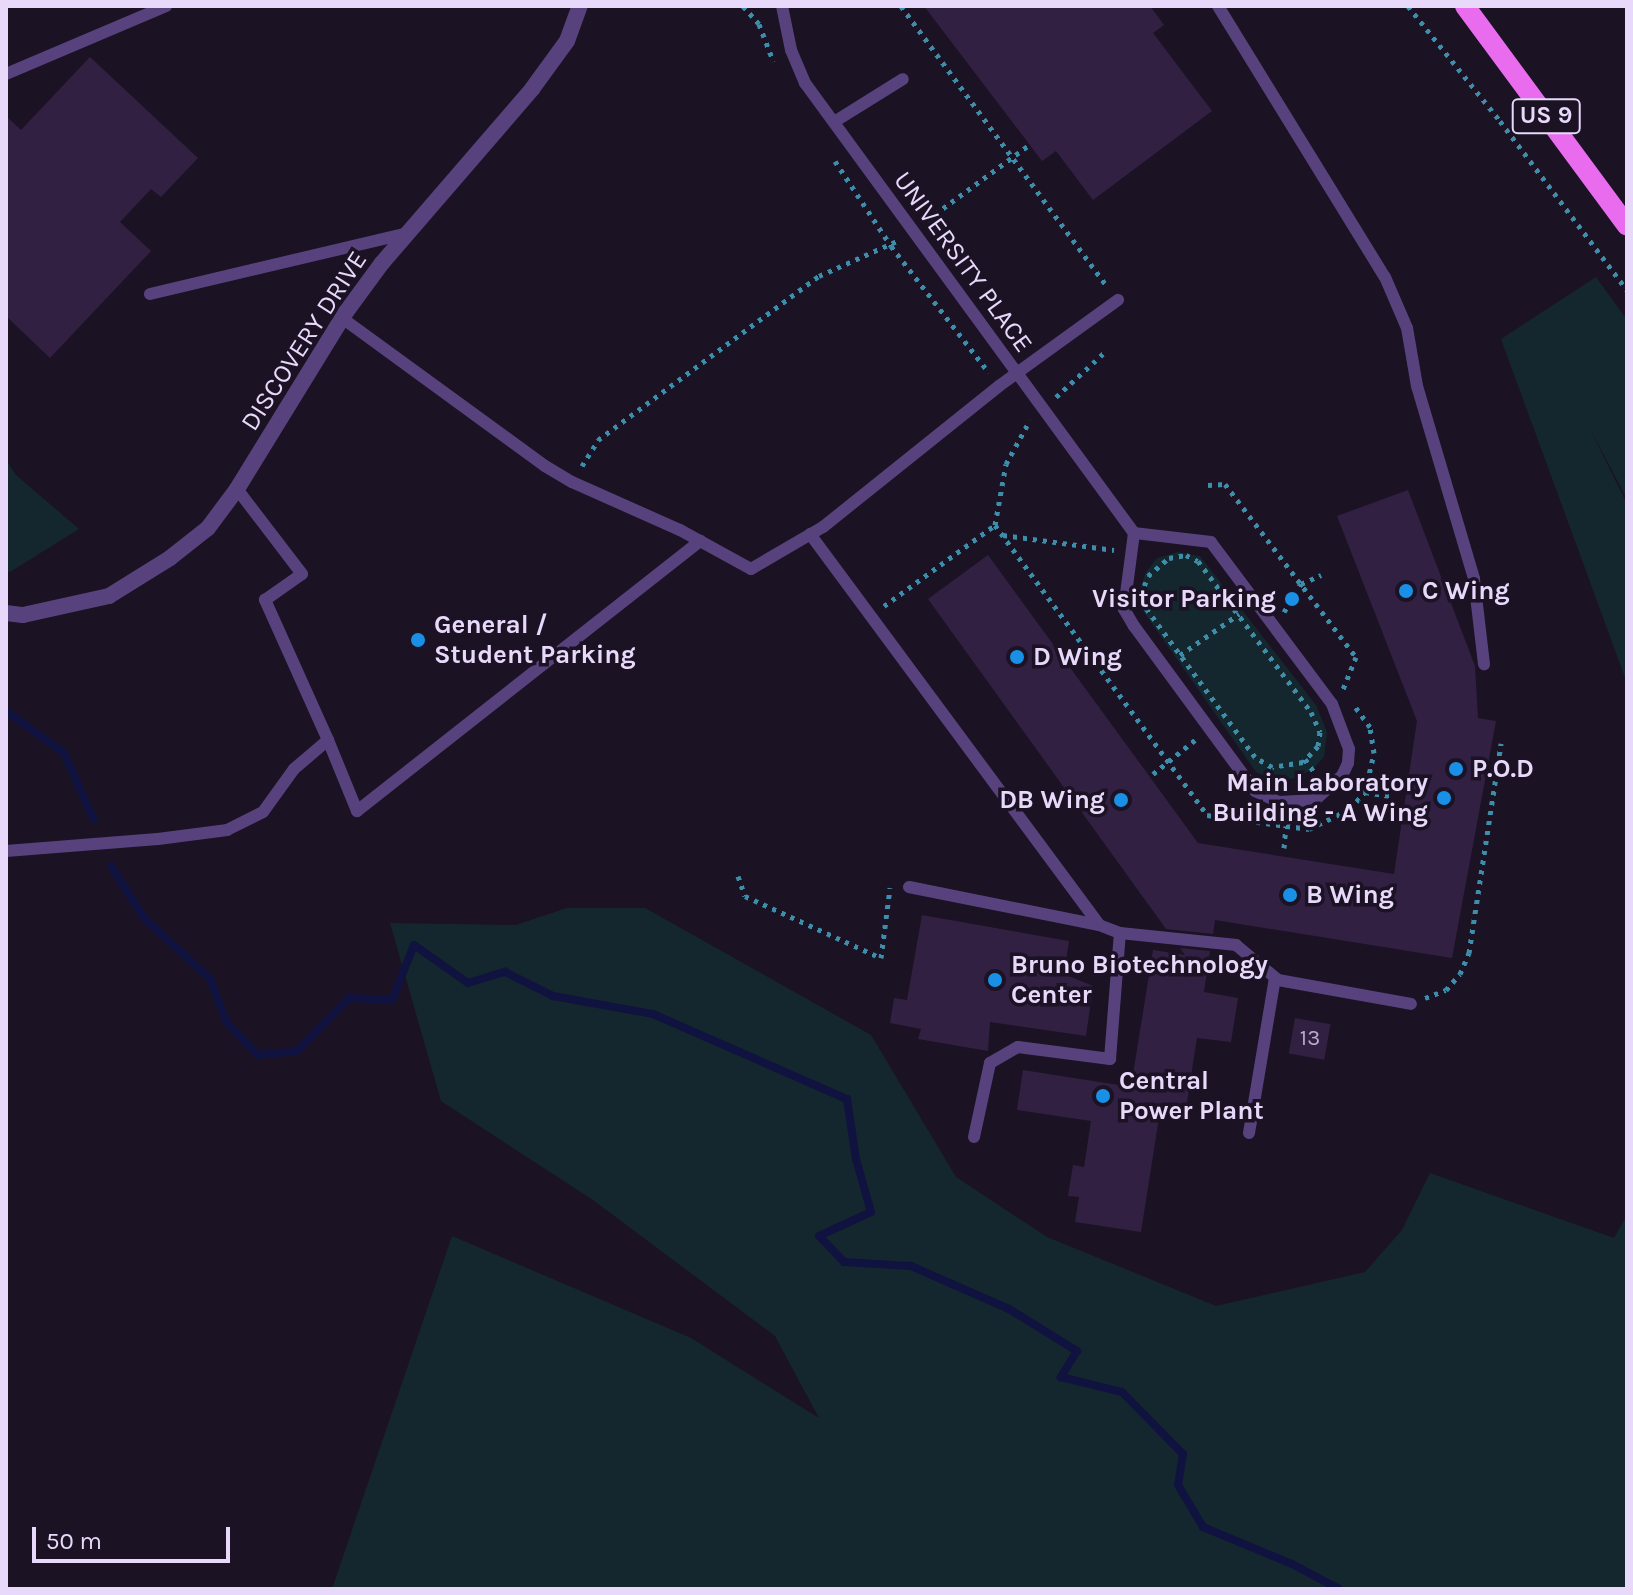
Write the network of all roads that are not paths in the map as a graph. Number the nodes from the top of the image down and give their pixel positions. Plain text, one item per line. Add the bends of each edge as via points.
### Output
1 (120, 6) edge
2 (166, 6) edge
3 (580, 6) edge
4 (782, 6) edge
5 (1218, 6) edge
6 (1465, 6) edge
7 (123, 21) junction
8 (6, 74) edge
9 (903, 79) dead end
10 (834, 122) junction
11 (1627, 226) edge
12 (409, 233) junction
13 (150, 294) dead end
14 (1118, 300) road end
15 (342, 318) junction
16 (1017, 373) junction
17 (237, 489) junction
18 (1134, 533) junction
19 (810, 534) junction
20 (700, 541) junction
21 (6, 613) edge
22 (1484, 664) dead end
23 (328, 740) junction
24 (6, 851) edge
25 (909, 887) road end
26 (1099, 925) junction
27 (1120, 933) junction
28 (1275, 978) junction
29 (1411, 1004) road end
30 (1249, 1133) dead end
31 (974, 1137) dead end

1 - 7 lane
2 - 7 lane
3 - 12 street, DISCOVERY DRIVE via 567,41 532,89
4 - 10 lane, UNIVERSITY PLACE via 797,69
5 - 22 lane via 1385,277 1407,328 1417,386 1474,579
6 - 11 main road, US 9
7 - 8 lane
9 - 10 lane
10 - 16 lane, UNIVERSITY PLACE
12 - 13 lane
12 - 15 street, DISCOVERY DRIVE
14 - 16 lane
15 - 17 street, DISCOVERY DRIVE
15 - 20 lane via 572,482
16 - 18 lane, UNIVERSITY PLACE
16 - 19 lane
17 - 21 street, DISCOVERY DRIVE via 208,528 109,596 23,615
17 - 23 lane via 302,574 265,600
18 - 18 lane via 1211,542 1332,704 1349,749 1342,776 1315,800 1279,802 1255,791 1124,609
19 - 20 lane via 751,569
19 - 26 lane
20 - 23 lane via 357,811
23 - 24 lane via 294,769 263,812 227,830
25 - 26 lane
26 - 27 lane
27 - 28 lane via 1236,945
27 - 31 lane via 1110,1059 1018,1047 990,1063
28 - 29 lane
28 - 30 lane

